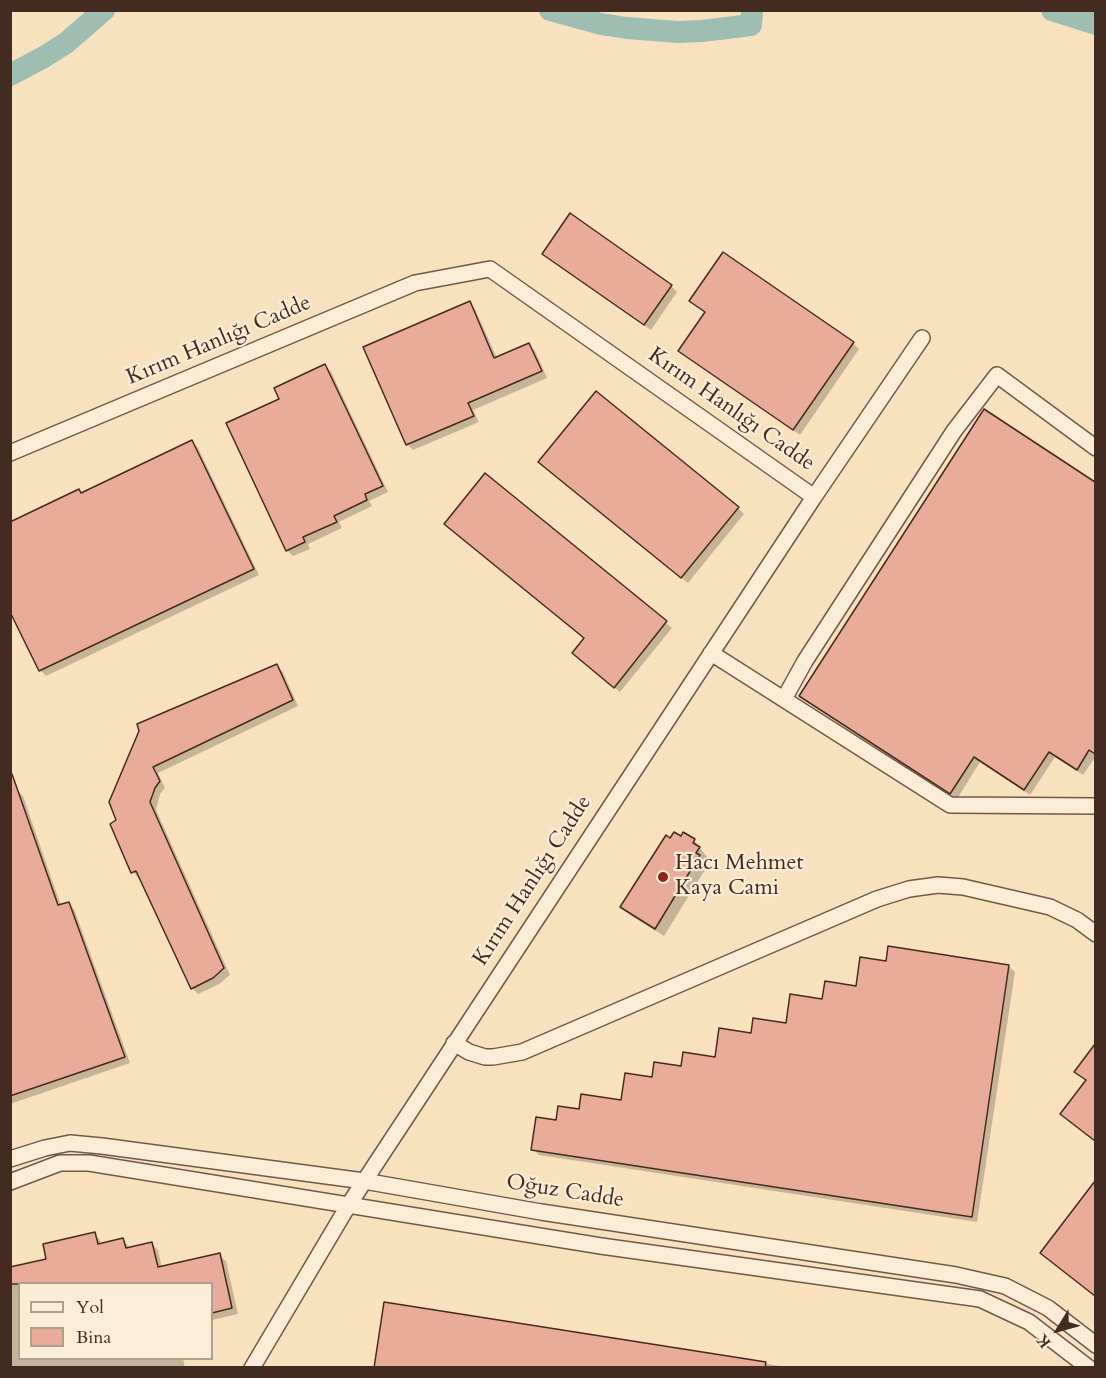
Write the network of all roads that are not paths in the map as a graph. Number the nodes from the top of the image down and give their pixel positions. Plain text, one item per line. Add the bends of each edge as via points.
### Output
1 (922, 338) dead end
2 (1095, 448) edge
3 (10, 453) edge
4 (814, 497) junction
5 (711, 653) junction
6 (784, 699) junction
7 (1095, 806) edge
8 (1095, 934) edge
9 (454, 1043) junction
10 (10, 1159) edge
11 (364, 1181) junction
12 (10, 1182) edge
13 (348, 1206) junction
14 (1095, 1345) edge
15 (252, 1368) edge
16 (1089, 1368) edge

1 - 4 street
2 - 6 street via 997,375 954,431
3 - 4 street, Kırım Hanlığı Cadde via 415,283 490,269
4 - 5 street, Kırım Hanlığı Cadde
5 - 6 street
5 - 9 street, Kırım Hanlığı Cadde
6 - 7 street via 950,805
8 - 9 street via 1050,907 963,887 909,889 877,899 522,1052 485,1057
9 - 11 street, Kırım Hanlığı Cadde
10 - 11 street, Oğuz Cadde via 70,1143
11 - 13 street, Kırım Hanlığı Cadde
11 - 14 street, Oğuz Cadde via 956,1275 1005,1286 1048,1308
12 - 13 street via 60,1163 89,1163
13 - 15 street, Kırım Hanlığı Cadde
13 - 16 street via 980,1299 1029,1322

